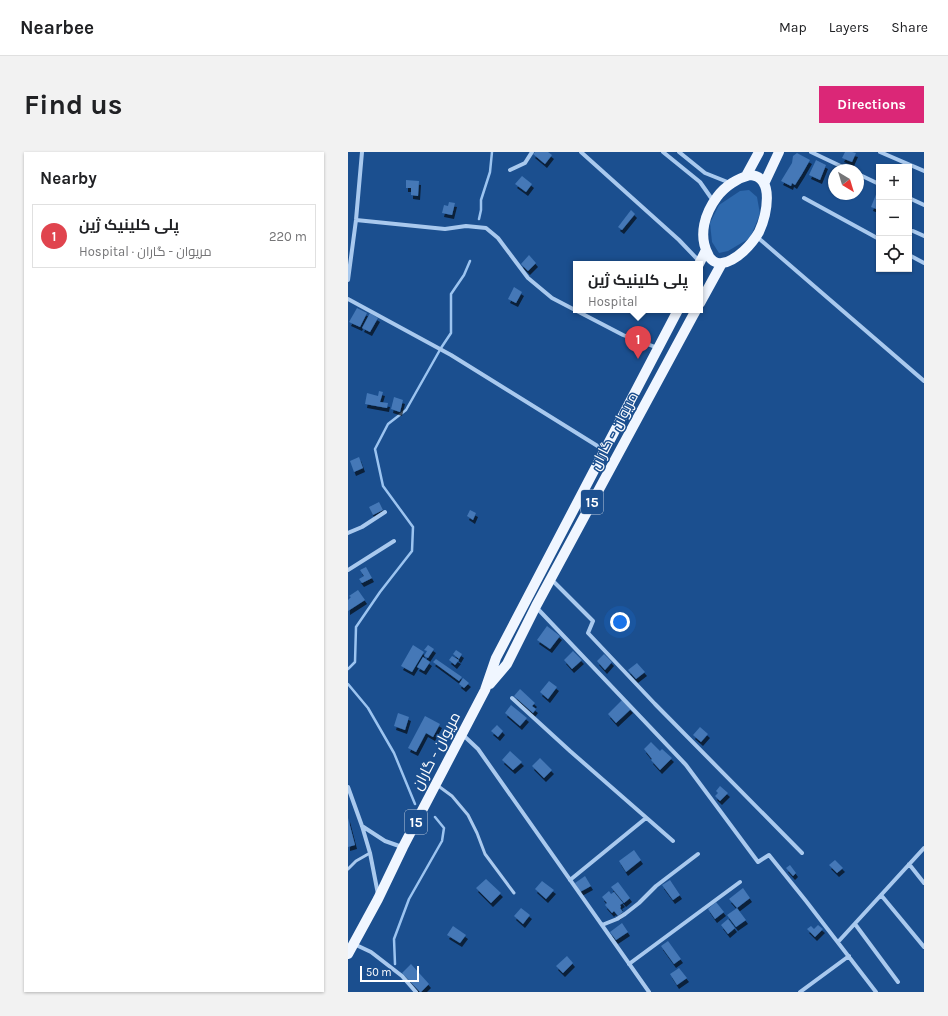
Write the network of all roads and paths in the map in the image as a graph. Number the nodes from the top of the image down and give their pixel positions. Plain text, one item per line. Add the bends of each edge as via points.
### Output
1 (362, 152) edge
2 (532, 152) edge
3 (581, 152) edge
4 (663, 152) edge
5 (679, 152) edge
6 (759, 152) edge
7 (779, 152) edge
8 (811, 152) edge
9 (880, 152) edge
10 (836, 164) edge
11 (510, 170) dead end
12 (924, 170) edge
13 (746, 176) junction
14 (864, 177) edge
15 (876, 183) edge
16 (732, 184) junction
17 (764, 184) junction
18 (804, 198) dead end
19 (912, 199) edge
20 (714, 202) junction
21 (924, 205) edge
22 (356, 220) junction
23 (913, 231) dead end
24 (756, 236) junction
25 (924, 236) edge
26 (876, 237) edge
27 (706, 250) junction
28 (912, 257) edge
29 (698, 261) edge
30 (701, 261) edge
31 (722, 263) junction
32 (924, 263) edge
33 (348, 280) edge
34 (703, 298) edge
35 (348, 299) edge
36 (573, 309) edge
37 (581, 313) edge
38 (676, 313) edge
39 (694, 314) edge
40 (658, 348) junction
41 (924, 381) edge
42 (604, 451) junction
43 (385, 512) dead end
44 (348, 532) edge
45 (394, 541) dead end
46 (348, 570) edge
47 (551, 578) junction
48 (536, 606) junction
49 (484, 690) junction
50 (512, 698) dead end
51 (461, 734) junction
52 (435, 784) junction
53 (348, 787) edge
54 (646, 818) junction
55 (362, 826) junction
56 (673, 841) dead end
57 (403, 847) junction
58 (924, 848) edge
59 (370, 853) junction
60 (802, 853) dead end
61 (698, 854) dead end
62 (909, 864) junction
63 (348, 869) edge
64 (570, 880) junction
65 (740, 882) dead end
66 (924, 883) edge
67 (514, 893) dead end
68 (881, 895) junction
69 (378, 899) junction
70 (855, 924) junction
71 (602, 925) junction
72 (838, 942) junction
73 (354, 944) junction
74 (924, 947) edge
75 (348, 954) edge
76 (849, 956) junction
77 (629, 964) junction
78 (898, 982) dead end
79 (416, 992) edge
80 (649, 992) edge
81 (800, 992) edge
82 (876, 992) edge

1 - 22 street
2 - 11 street via 524,163
3 - 29 street via 679,240
4 - 20 street via 700,182
5 - 16 street via 705,173
6 - 13 main road
7 - 17 main road
8 - 10 street
9 - 12 street
13 - 16 main road
13 - 17 main road via 757,176
14 - 15 street
16 - 20 main road
17 - 24 main road via 765,210 762,225
18 - 26 street
19 - 21 street
20 - 27 main road via 703,234
22 - 33 street
22 - 36 street via 445,229 466,226 486,228 498,238 528,278 552,298
23 - 25 street
24 - 31 main road via 741,254
24 - 41 street
27 - 30 main road
27 - 31 main road via 713,260
28 - 32 street
31 - 34 main road
35 - 42 street via 451,355
37 - 40 street via 623,335
38 - 40 main road, مریوان - گاران / 15
39 - 47 main road, مریوان - گاران / 15
40 - 42 main road, مریوان - گاران / 15
42 - 49 main road, مریوان - گاران / 15 via 496,658
43 - 44 street
45 - 46 street
47 - 48 main road, مریوان - گاران / 15
47 - 60 street via 593,621 588,633
48 - 49 main road, مریوان - گاران / 15 via 507,664
48 - 72 street via 686,765 758,862 769,855
49 - 51 main road, مریوان - گاران / 15
50 - 54 street
51 - 52 main road, مریوان - گاران / 15
51 - 64 street via 478,750
52 - 57 main road, مریوان - گاران / 15
52 - 67 lane via 452,796 468,815 485,854
53 - 55 street
54 - 56 street
54 - 64 street
55 - 57 street via 385,841
55 - 59 street
57 - 69 main road, مریوان - گاران / 15
58 - 62 street
59 - 63 lane
59 - 69 street
61 - 71 street via 617,920
62 - 66 street
62 - 68 street
64 - 71 street
65 - 77 street
68 - 70 street
68 - 74 street
69 - 73 main road, مریوان - گاران / 15
70 - 72 street
70 - 78 street
71 - 77 street
72 - 76 street
73 - 75 main road, مریوان - گاران / 15
73 - 79 street via 371,952 396,971
76 - 81 street
76 - 82 street
77 - 80 street

